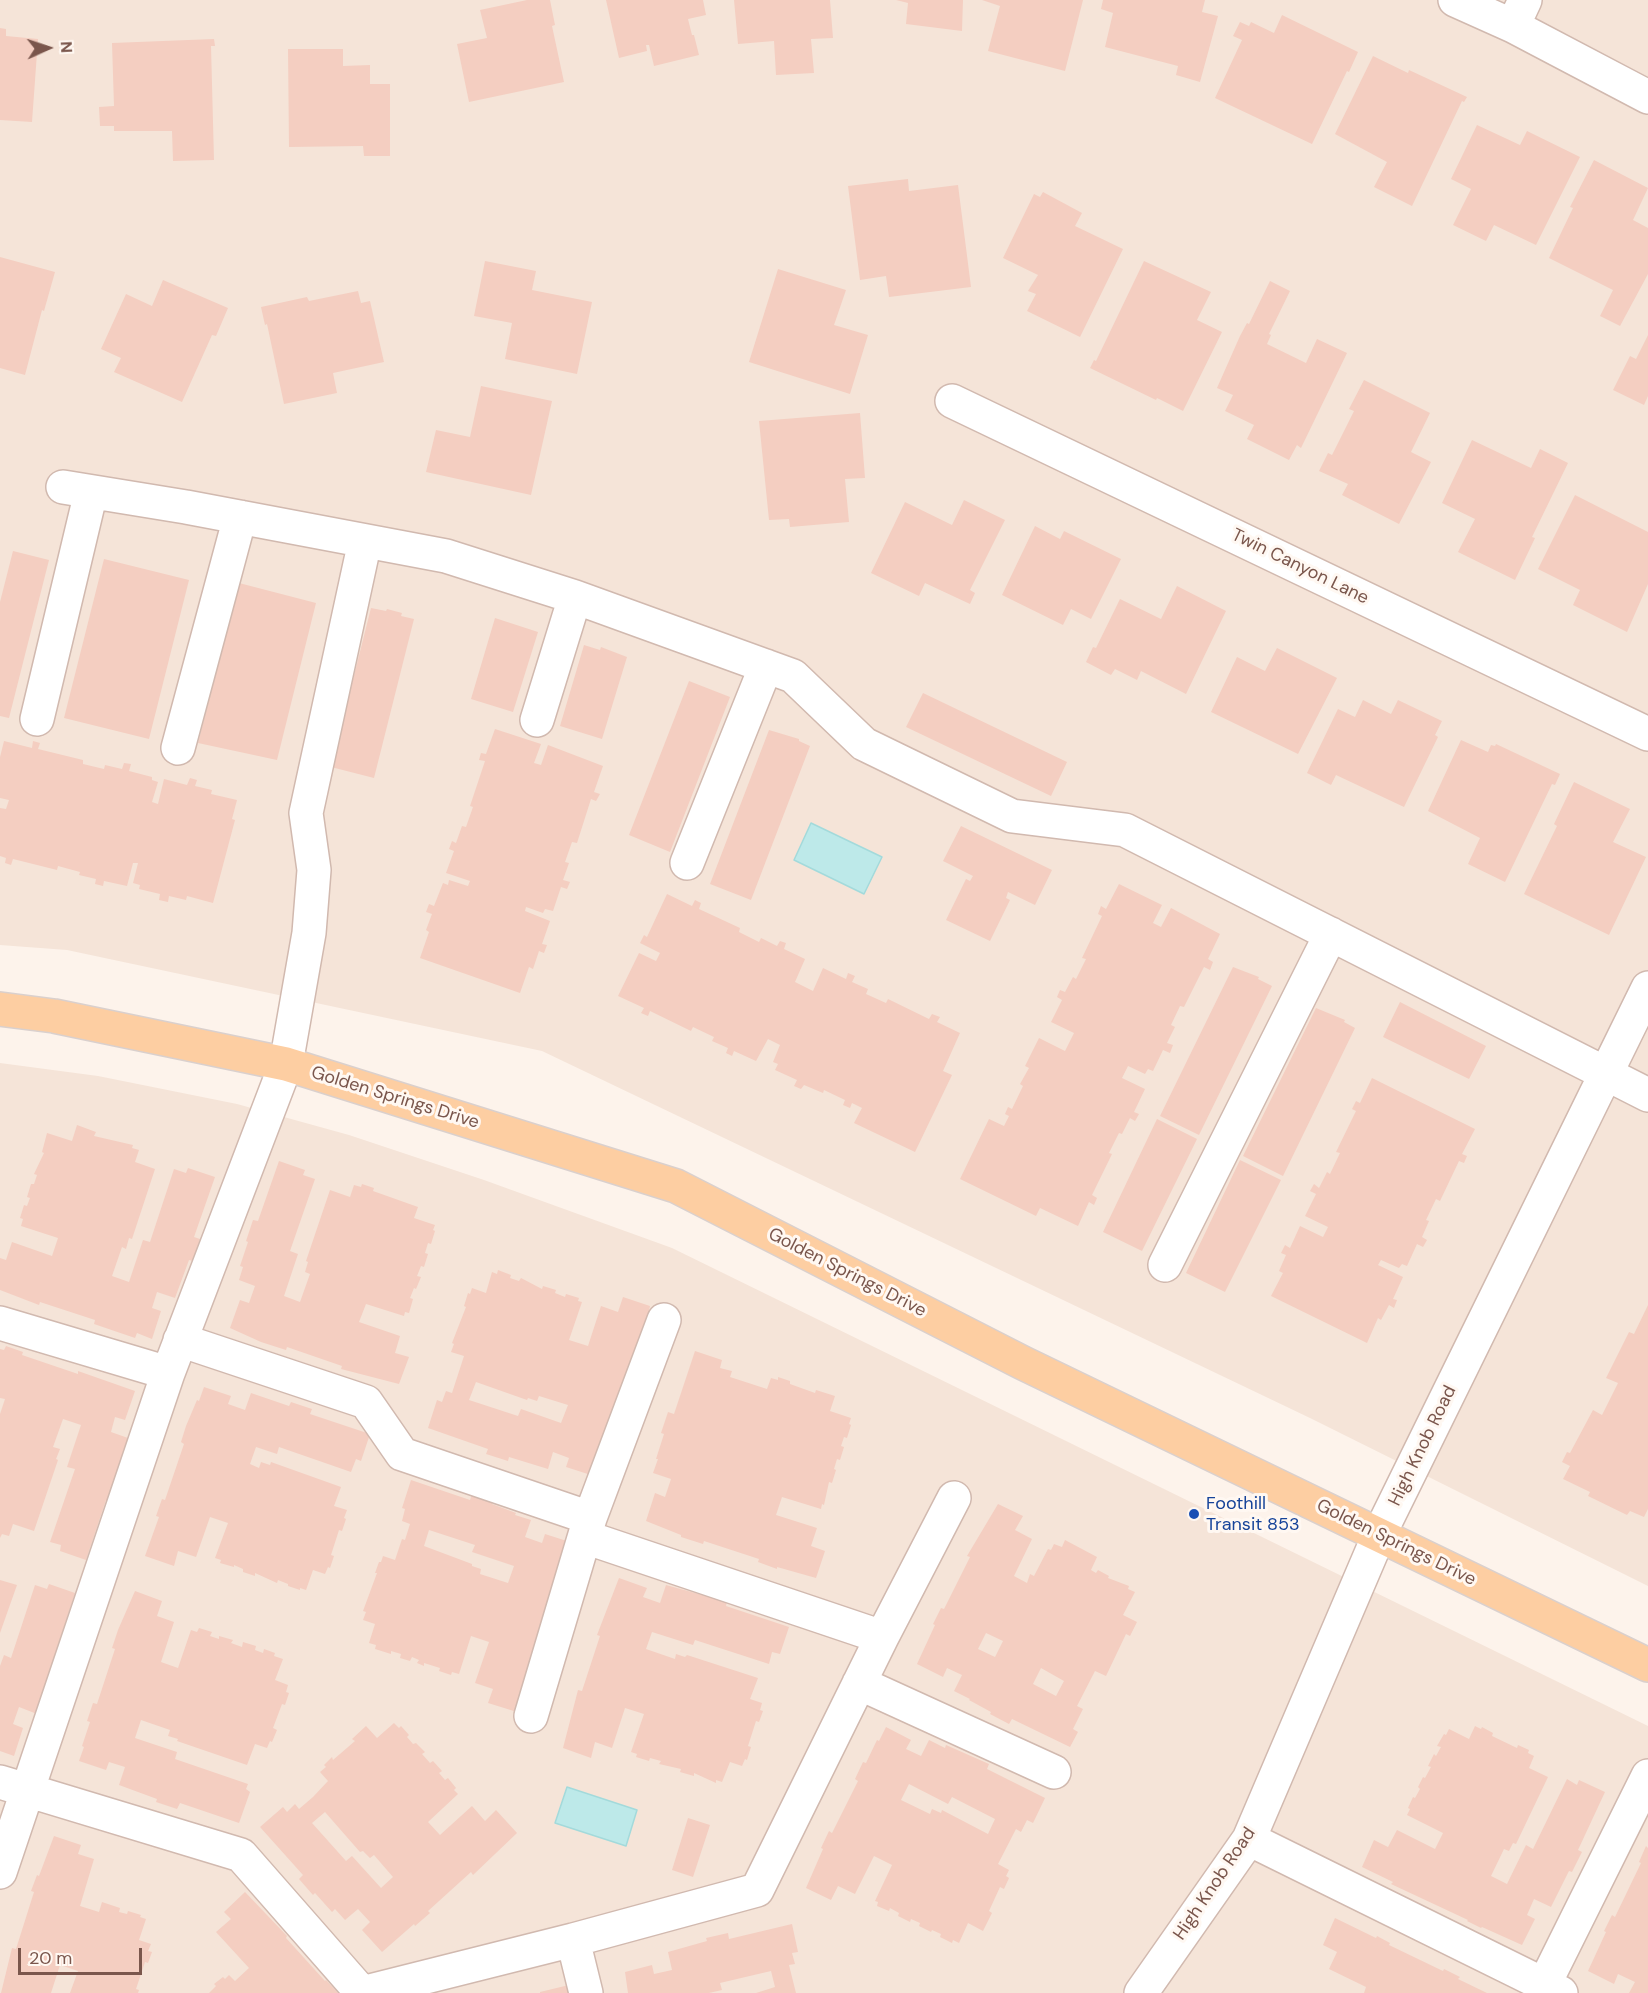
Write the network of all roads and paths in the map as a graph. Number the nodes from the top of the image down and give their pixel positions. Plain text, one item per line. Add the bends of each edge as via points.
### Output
1 (1455, 0) edge
2 (1519, 13) edge
3 (1648, 97) edge
4 (952, 401) dead end
5 (240, 517) junction
6 (365, 541) junction
7 (575, 597) junction
8 (766, 666) junction
9 (37, 719) dead end
10 (537, 720) dead end
11 (1648, 734) edge
12 (178, 748) dead end
13 (687, 863) dead end
14 (1331, 934) junction
15 (1648, 988) edge
16 (0, 1009) edge
17 (286, 1064) junction
18 (1605, 1075) junction
19 (1648, 1095) edge
20 (1165, 1265) dead end
21 (664, 1320) dead end
22 (0, 1323) edge
23 (180, 1340) junction
24 (168, 1372) junction
25 (954, 1498) dead end
26 (587, 1527) junction
27 (1379, 1535) junction
28 (882, 1637) junction
29 (1648, 1665) edge
30 (859, 1683) junction
31 (531, 1716) dead end
32 (1054, 1772) dead end
33 (1648, 1776) edge
34 (14, 1786) edge
35 (1249, 1839) junction
36 (0, 1872) edge
37 (573, 1940) junction
38 (1549, 1990) edge
39 (362, 1993) edge
40 (586, 1993) edge
41 (1141, 1993) edge

1 - 2 street
2 - 3 street
4 - 11 street, Twin Canyon Lane
5 - 6 street
5 - 9 street via 77,490
5 - 12 street
6 - 7 street via 446,555
6 - 17 street via 306,813 314,870 310,923
7 - 8 street
7 - 10 street
8 - 13 street
8 - 14 street via 793,676 864,744 1012,816 1125,830
14 - 18 street
14 - 20 street
15 - 18 street, High Knob Road
16 - 17 main road, Golden Springs Drive via 54,1016
17 - 23 street
17 - 27 main road, Golden Springs Drive via 676,1186 1023,1363
18 - 19 street
18 - 27 street, High Knob Road
21 - 26 street
22 - 24 street
23 - 24 street
23 - 26 street via 366,1402 402,1454
24 - 34 street
25 - 28 street
26 - 28 street
26 - 31 street
27 - 29 main road, Golden Springs Drive
27 - 35 street, High Knob Road
28 - 30 street
30 - 32 street
30 - 37 street via 757,1890
33 - 38 street
34 - 36 street
34 - 39 street via 241,1855
35 - 38 street
35 - 41 street, High Knob Road
37 - 39 street
37 - 40 street

